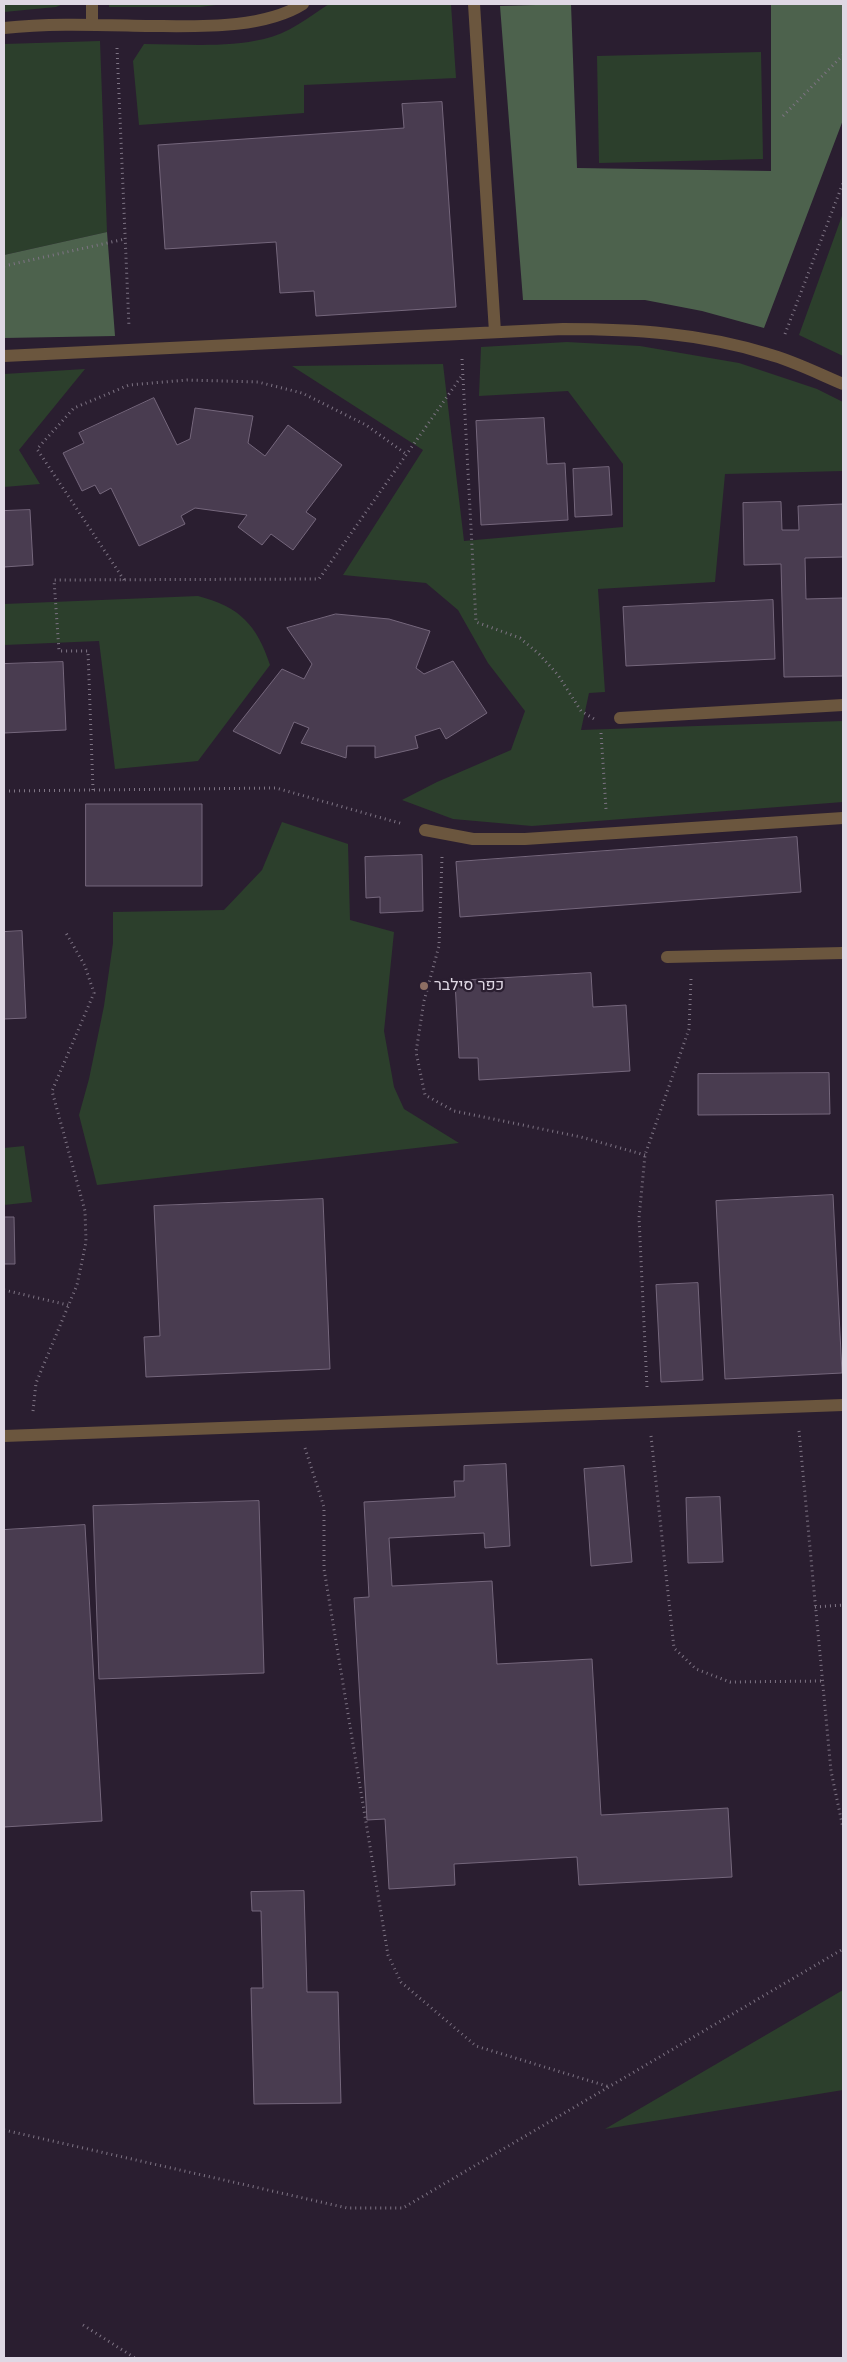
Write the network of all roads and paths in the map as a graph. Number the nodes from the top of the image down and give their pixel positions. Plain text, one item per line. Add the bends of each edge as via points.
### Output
1 (92, 4) edge
2 (303, 4) edge
3 (474, 4) edge
4 (92, 25) junction
5 (116, 25) junction
6 (4, 28) edge
7 (843, 54) edge
8 (783, 116) dead end
9 (843, 183) edge
10 (125, 239) junction
11 (4, 266) edge
12 (495, 332) junction
13 (460, 334) junction
14 (130, 350) junction
15 (4, 356) edge
16 (776, 356) junction
17 (463, 374) junction
18 (843, 384) edge
19 (406, 454) junction
20 (124, 580) junction
21 (843, 705) edge
22 (620, 718) joint
23 (600, 722) junction
24 (93, 790) junction
25 (4, 791) edge
26 (843, 818) edge
27 (425, 830) joint
28 (442, 834) junction
29 (608, 834) junction
30 (66, 933) dead end
31 (843, 953) edge
32 (667, 956) dead end
33 (692, 956) junction
34 (645, 1155) junction
35 (4, 1290) edge
36 (68, 1305) junction
37 (843, 1405) edge
38 (797, 1406) junction
39 (649, 1412) junction
40 (299, 1426) junction
41 (4, 1436) edge
42 (35, 1436) junction
43 (815, 1606) junction
44 (843, 1606) edge
45 (823, 1681) junction
46 (843, 1828) edge
47 (843, 1949) edge
48 (610, 2087) junction
49 (4, 2130) edge
50 (82, 2325) dead end
51 (135, 2358) edge

1 - 4 street
2 - 5 street via 288,13 233,24
3 - 12 street
4 - 5 street
4 - 6 street
5 - 10 path
7 - 8 path
9 - 16 path
10 - 11 path
10 - 14 path
12 - 13 street
12 - 16 street via 626,329 687,335
13 - 14 street
13 - 17 path
14 - 15 street
16 - 18 street
17 - 19 path
17 - 23 path via 476,622 520,638 558,675 581,711
19 - 20 path via 319,579
19 - 20 path via 366,426 302,393 258,382 187,380 129,385 74,408 37,449
20 - 24 path via 54,580 59,651 88,651
21 - 22 street
22 - 23 path
23 - 29 path
24 - 25 path
24 - 27 path via 276,788
26 - 29 street
27 - 28 street
28 - 29 street via 473,839
28 - 34 path via 440,946 424,1000 416,1052 425,1096 454,1112 581,1137
30 - 36 path via 94,992 52,1091 84,1212 86,1242 77,1285
31 - 33 street
32 - 33 street
33 - 34 path via 689,1029
34 - 39 path via 639,1218
35 - 36 path
36 - 42 path via 36,1383
37 - 38 street
38 - 39 street
38 - 43 path
39 - 40 street
39 - 45 path via 674,1648 696,1669 730,1682
40 - 42 street
40 - 48 path via 324,1507 324,1569 388,1955 401,1982 476,2046
41 - 42 street
43 - 44 path
43 - 45 path
45 - 46 path via 831,1771
47 - 48 path
48 - 49 path via 403,2208 347,2208
50 - 51 path

